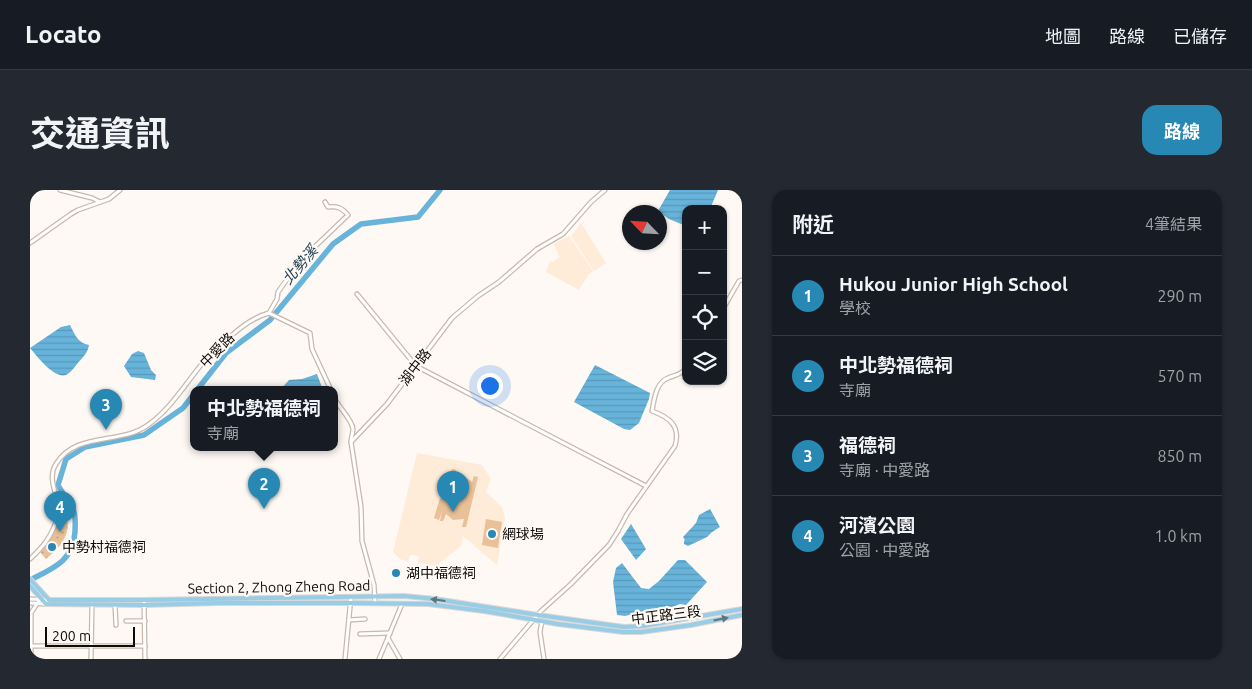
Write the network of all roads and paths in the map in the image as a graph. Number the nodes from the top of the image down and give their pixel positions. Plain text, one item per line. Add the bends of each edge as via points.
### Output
1 (60, 190) edge
2 (120, 190) edge
3 (605, 190) edge
4 (325, 202) dead end
5 (100, 203) junction
6 (30, 243) edge
7 (742, 280) edge
8 (356, 294) dead end
9 (727, 302) edge
10 (269, 313) junction
11 (416, 366) junction
12 (682, 373) edge
13 (329, 386) edge
14 (338, 405) edge
15 (351, 442) junction
16 (646, 486) junction
17 (30, 559) edge
18 (30, 579) edge
19 (30, 586) edge
20 (38, 594) junction
21 (44, 594) junction
22 (351, 597) junction
23 (375, 597) junction
24 (30, 599) edge
25 (50, 600) junction
26 (144, 600) junction
27 (352, 603) junction
28 (375, 603) junction
29 (402, 603) junction
30 (32, 604) edge
31 (46, 604) junction
32 (92, 604) junction
33 (115, 605) junction
34 (144, 605) junction
35 (742, 609) edge
36 (742, 614) edge
37 (538, 615) junction
38 (365, 619) dead end
39 (350, 620) junction
40 (534, 620) junction
41 (126, 621) dead end
42 (145, 621) junction
43 (542, 621) junction
44 (116, 625) dead end
45 (390, 633) junction
46 (360, 634) dead end
47 (388, 637) junction
48 (30, 646) edge
49 (91, 646) junction
50 (145, 646) junction
51 (31, 659) edge
52 (91, 659) edge
53 (145, 659) edge
54 (345, 659) edge
55 (379, 659) edge
56 (400, 659) edge
57 (500, 659) edge
58 (544, 659) edge

1 - 5 street
2 - 5 street
3 - 11 street, 湖中路 via 563,234 537,249 452,318
4 - 10 street via 328,207 343,209 348,215 300,260 278,292
5 - 6 street via 71,214
7 - 9 street
8 - 11 street
10 - 13 street via 310,333 312,349
10 - 17 street, 中愛路 via 244,324 206,358 173,401 147,426 79,444 60,458 53,476 59,515 48,541
11 - 15 street, 湖中路 via 387,404
11 - 16 street
12 - 16 street via 663,380 654,398 652,411 670,421 677,430 677,438 675,446
14 - 15 street via 351,422
15 - 23 street via 361,507 362,541
16 - 37 street via 609,545
18 - 20 main road
19 - 20 main road
20 - 21 main road
20 - 21 street
20 - 24 street
20 - 25 street
20 - 30 street
20 - 31 main road
21 - 25 main road
22 - 23 main road, Section 2, Zhong Zheng Road
22 - 26 main road, Section 2, Zhong Zheng Road
22 - 27 street
23 - 28 street
37 -> 23 main road, Section 2, Zhong Zheng Road via 435,599
25 - 26 main road, Section 2, Zhong Zheng Road
26 - 34 street
27 - 28 main road, Section 2, Zhong Zheng Road
27 - 34 main road, Section 2, Zhong Zheng Road
27 - 39 street
28 - 29 main road, Section 2, Zhong Zheng Road
29 - 40 main road, Section 2, Zhong Zheng Road
29 - 45 street
30 - 31 street
30 - 48 street
31 - 32 main road, Section 2, Zhong Zheng Road
32 - 33 main road, Section 2, Zhong Zheng Road
32 - 49 street
33 - 34 main road, Section 2, Zhong Zheng Road
33 - 44 street
34 - 42 street
35 - 37 main road, Section 2, Zhong Zheng Road via 624,627
43 -> 36 main road, 中正路三段 via 641,632
37 - 40 street
38 - 39 street
39 - 54 street
40 - 43 main road, 中正路三段
40 - 57 street
41 - 42 street
42 - 50 street
43 - 58 street via 540,632
45 - 46 street
45 - 47 street
47 - 55 street
47 - 56 street
48 - 49 street
48 - 51 street
49 - 50 street
49 - 52 street
50 - 53 street

